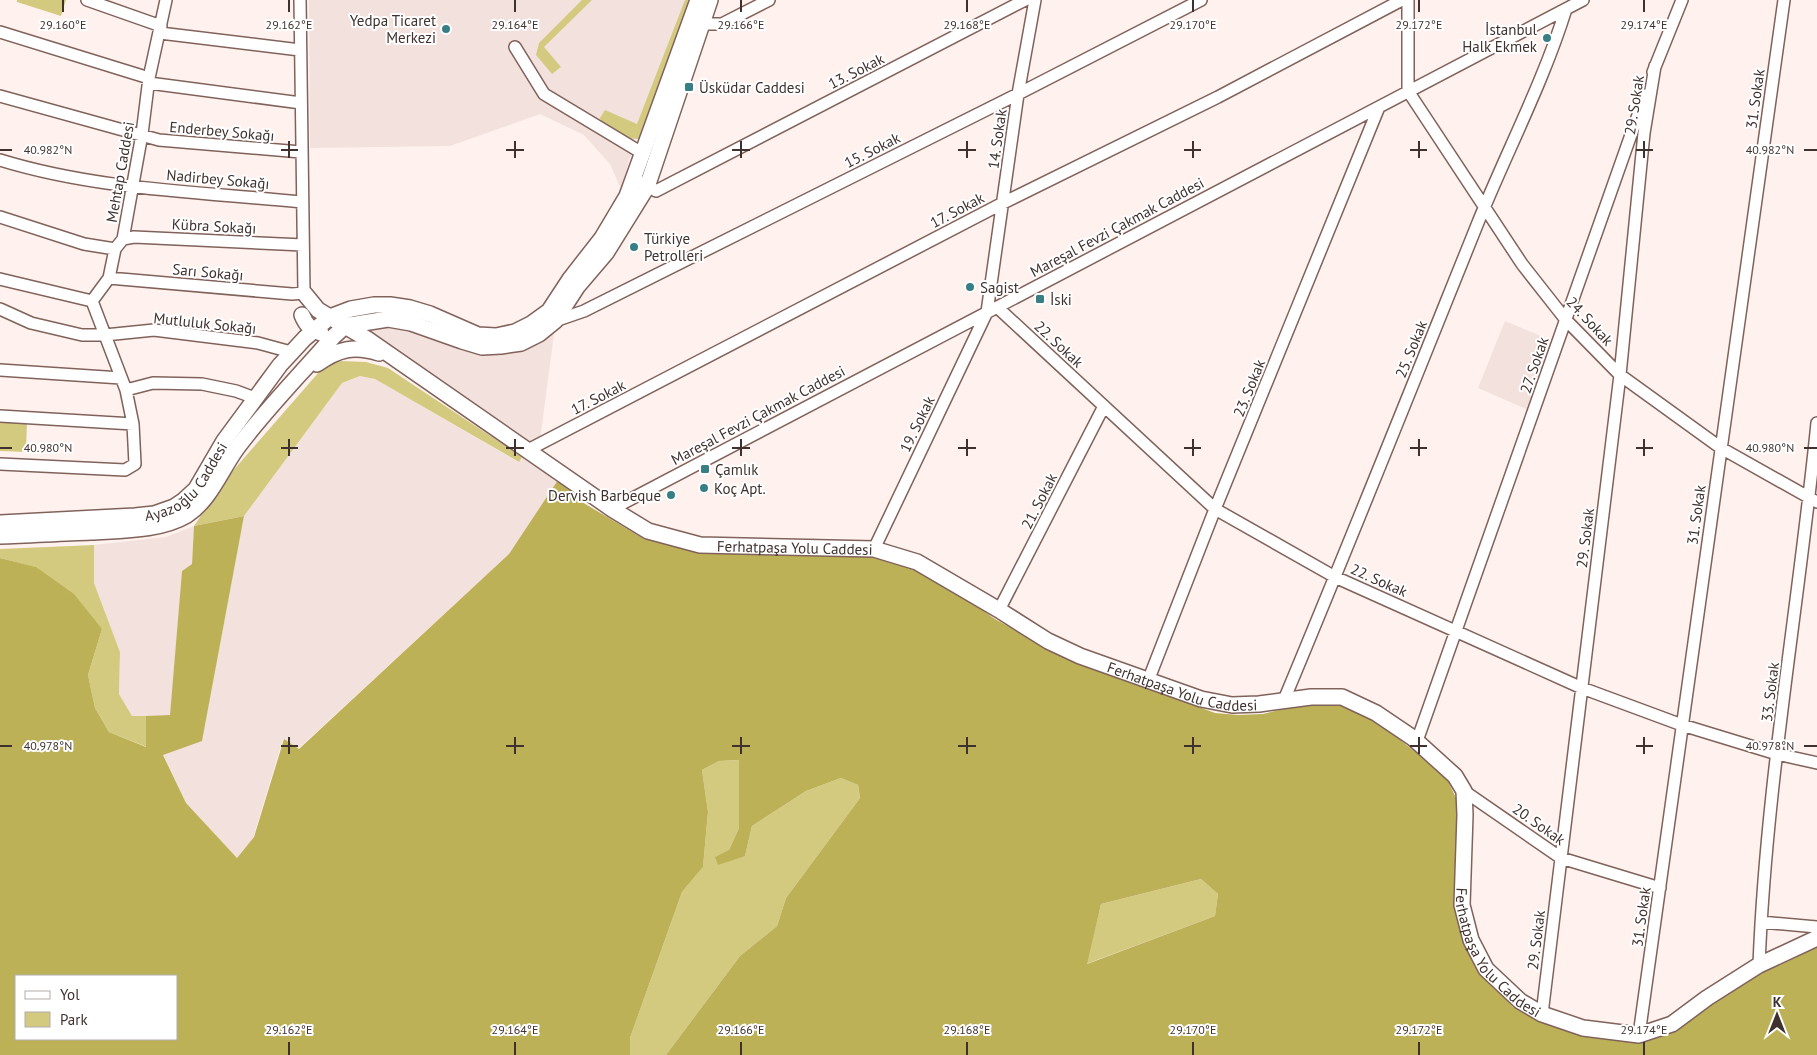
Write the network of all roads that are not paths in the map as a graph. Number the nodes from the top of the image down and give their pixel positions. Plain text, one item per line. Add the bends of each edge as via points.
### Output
1 (87, 0) edge
2 (166, 0) edge
3 (296, 0) edge
4 (698, 0) edge
5 (710, 0) edge
6 (769, 0) edge
7 (1025, 0) edge
8 (1035, 0) edge
9 (1201, 0) edge
10 (1402, 0) edge
11 (1408, 0) edge
12 (1583, 0) edge
13 (1682, 0) edge
14 (1784, 0) edge
15 (1566, 9) junction
16 (701, 24) junction
17 (161, 29) junction
18 (0, 32) edge
19 (516, 47) dead end
20 (300, 50) junction
21 (1655, 66) junction
22 (149, 81) junction
23 (1408, 92) junction
24 (672, 94) junction
25 (1018, 94) junction
26 (0, 96) edge
27 (301, 103) junction
28 (1379, 106) junction
29 (142, 134) junction
30 (301, 152) junction
31 (642, 153) junction
32 (0, 160) edge
33 (633, 177) junction
34 (132, 186) junction
35 (647, 187) junction
36 (302, 202) junction
37 (1003, 203) junction
38 (1484, 207) junction
39 (0, 217) edge
40 (123, 239) junction
41 (303, 245) junction
42 (114, 249) junction
43 (109, 278) junction
44 (0, 279) edge
45 (304, 293) junction
46 (92, 301) junction
47 (0, 309) edge
48 (992, 309) junction
49 (302, 315) junction
50 (330, 317) junction
51 (555, 320) junction
52 (1566, 320) junction
53 (362, 322) junction
54 (314, 331) junction
55 (339, 332) junction
56 (105, 335) junction
57 (366, 344) junction
58 (293, 350) junction
59 (0, 370) edge
60 (1620, 375) junction
61 (299, 376) junction
62 (120, 378) junction
63 (126, 390) junction
64 (255, 398) junction
65 (1104, 406) junction
66 (0, 416) edge
67 (1817, 423) edge
68 (133, 424) junction
69 (1721, 448) junction
70 (528, 450) junction
71 (0, 464) edge
72 (1813, 501) edge
73 (612, 509) junction
74 (1216, 509) junction
75 (0, 523) edge
76 (0, 536) edge
77 (874, 549) junction
78 (1336, 576) junction
79 (999, 610) junction
80 (1456, 631) junction
81 (1148, 681) junction
82 (1582, 688) junction
83 (1284, 700) junction
84 (1682, 725) junction
85 (1417, 741) junction
86 (1777, 754) junction
87 (1817, 764) edge
88 (1464, 791) junction
89 (1562, 858) junction
90 (1660, 888) junction
91 (1761, 922) junction
92 (1817, 927) edge
93 (1817, 938) edge
94 (1759, 965) junction
95 (1542, 1014) junction
96 (1639, 1035) junction

1 - 17 street
2 - 17 street, Mehtap Caddesi
3 - 20 street
4 - 24 main road
5 - 16 main road
6 - 16 street via 722,24
7 - 35 street, 13. Sokak via 656,191
8 - 25 street, 14. Sokak
9 - 25 street, 15. Sokak
10 - 37 street, 17. Sokak
11 - 23 street
12 - 15 street, Mareşal Fevzi Çakmak Caddesi
13 - 21 street, 27. Sokak
14 - 69 street, 31. Sokak
15 - 23 street, Mareşal Fevzi Çakmak Caddesi
15 - 38 street, 25. Sokak via 1556,40
16 - 24 main road
17 - 20 street
17 - 22 street, Mehtap Caddesi
18 - 22 street
19 - 31 street via 544,94
20 - 27 street
21 - 52 street, 27. Sokak
21 - 60 street, 29. Sokak via 1644,133
22 - 27 street
22 - 29 street, Mehtap Caddesi
23 - 28 street, Mareşal Fevzi Çakmak Caddesi
23 - 38 street, 24. Sokak
24 - 31 main road
24 - 35 main road
25 - 37 street, 14. Sokak
25 - 51 street, 15. Sokak via 584,312
26 - 29 street, Enderbey Sokağı
27 - 30 street
28 - 48 street, Mareşal Fevzi Çakmak Caddesi
28 - 74 street, 23. Sokak
29 - 30 street, Enderbey Sokağı via 159,140
29 - 34 street, Mehtap Caddesi
30 - 36 street
31 - 33 main road
32 - 34 street, Nadirbey Sokağı via 36,171
33 - 35 street
33 - 50 main road via 619,212 548,312 515,332 478,335 430,314 390,305 351,309
34 - 36 street, Nadirbey Sokağı
34 - 40 street, Mehtap Caddesi
35 - 51 main road via 606,254 577,287
36 - 41 street
37 - 48 street, 14. Sokak
37 - 70 street, 17. Sokak
38 - 52 street, 24. Sokak via 1522,264
38 - 78 street, 25. Sokak
39 - 42 street via 84,244
40 - 41 street, Kübra Sokağı
40 - 42 street, Mehtap Caddesi
41 - 45 street
42 - 43 street
43 - 45 street, Sarı Sokağı
43 - 46 street
44 - 46 street
45 - 49 main road
45 - 50 main road via 318,310
46 - 56 street
47 - 56 street, Mutluluk Sokağı via 31,323 82,335
48 - 65 street, 22. Sokak
48 - 73 street, Mareşal Fevzi Çakmak Caddesi
48 - 77 street, 19. Sokak
49 - 54 main road
49 - 58 main road
50 - 54 main road, Ayazoğlu Caddesi
50 - 55 main road
51 - 53 main road via 539,334 521,343 482,347 411,323 388,319
52 - 60 street, 24. Sokak
52 - 80 street, 27. Sokak
53 - 55 main road
53 - 57 main road
54 - 55 main road
54 - 58 main road, Ayazoğlu Caddesi
55 - 57 main road, Ferhatpaşa Yolu Caddesi
55 - 61 main road
56 - 58 street, Mutluluk Sokağı via 154,330
56 - 62 street
57 - 61 main road via 338,350
57 - 70 main road, Ferhatpaşa Yolu Caddesi
58 - 64 main road, Ayazoğlu Caddesi
59 - 62 street
60 - 69 street, 24. Sokak
60 - 82 street, 29. Sokak
61 - 76 main road, Ayazoğlu Caddesi via 236,449 204,499 186,515 170,522 122,530
62 - 63 street
63 - 64 street via 153,383 202,384
63 - 68 street
64 - 75 main road, Ayazoğlu Caddesi via 224,441 196,489 174,507 134,516
65 - 74 street, 22. Sokak
65 - 79 street, 21. Sokak
66 - 68 street
67 - 72 street, 33. Sokak
68 - 71 street via 135,464 125,470
69 - 72 street, 24. Sokak
69 - 84 street, 31. Sokak
70 - 73 main road, Ferhatpaşa Yolu Caddesi
72 - 86 street, 33. Sokak
73 - 77 main road, Ferhatpaşa Yolu Caddesi via 648,531 700,545
74 - 78 street, 22. Sokak
74 - 81 street, 23. Sokak
77 - 79 main road, Ferhatpaşa Yolu Caddesi via 916,562
78 - 80 street, 22. Sokak
78 - 83 street, 25. Sokak
79 - 81 main road, Ferhatpaşa Yolu Caddesi via 1048,641
80 - 82 street, 22. Sokak
80 - 85 street, 27. Sokak
81 - 83 main road, Ferhatpaşa Yolu Caddesi via 1201,699 1232,705
82 - 84 street, 22. Sokak
82 - 89 street, 29. Sokak
83 - 85 main road, Ferhatpaşa Yolu Caddesi via 1342,697 1376,713
84 - 86 street, 22. Sokak
84 - 90 street, 31. Sokak
85 - 88 main road, Ferhatpaşa Yolu Caddesi via 1455,776
86 - 87 street, 22. Sokak
86 - 91 street, 33. Sokak
88 - 89 street, 20. Sokak
88 - 95 main road, Ferhatpaşa Yolu Caddesi via 1462,904 1471,940 1486,969 1520,1001
89 - 90 street, 20. Sokak
89 - 95 street, 29. Sokak
90 - 96 street, 31. Sokak
91 - 92 street
91 - 94 street, 33. Sokak
93 - 94 main road, Ferhatpaşa Yolu Caddesi
94 - 96 main road, Ferhatpaşa Yolu Caddesi via 1672,1024
95 - 96 main road, Ferhatpaşa Yolu Caddesi via 1583,1028

